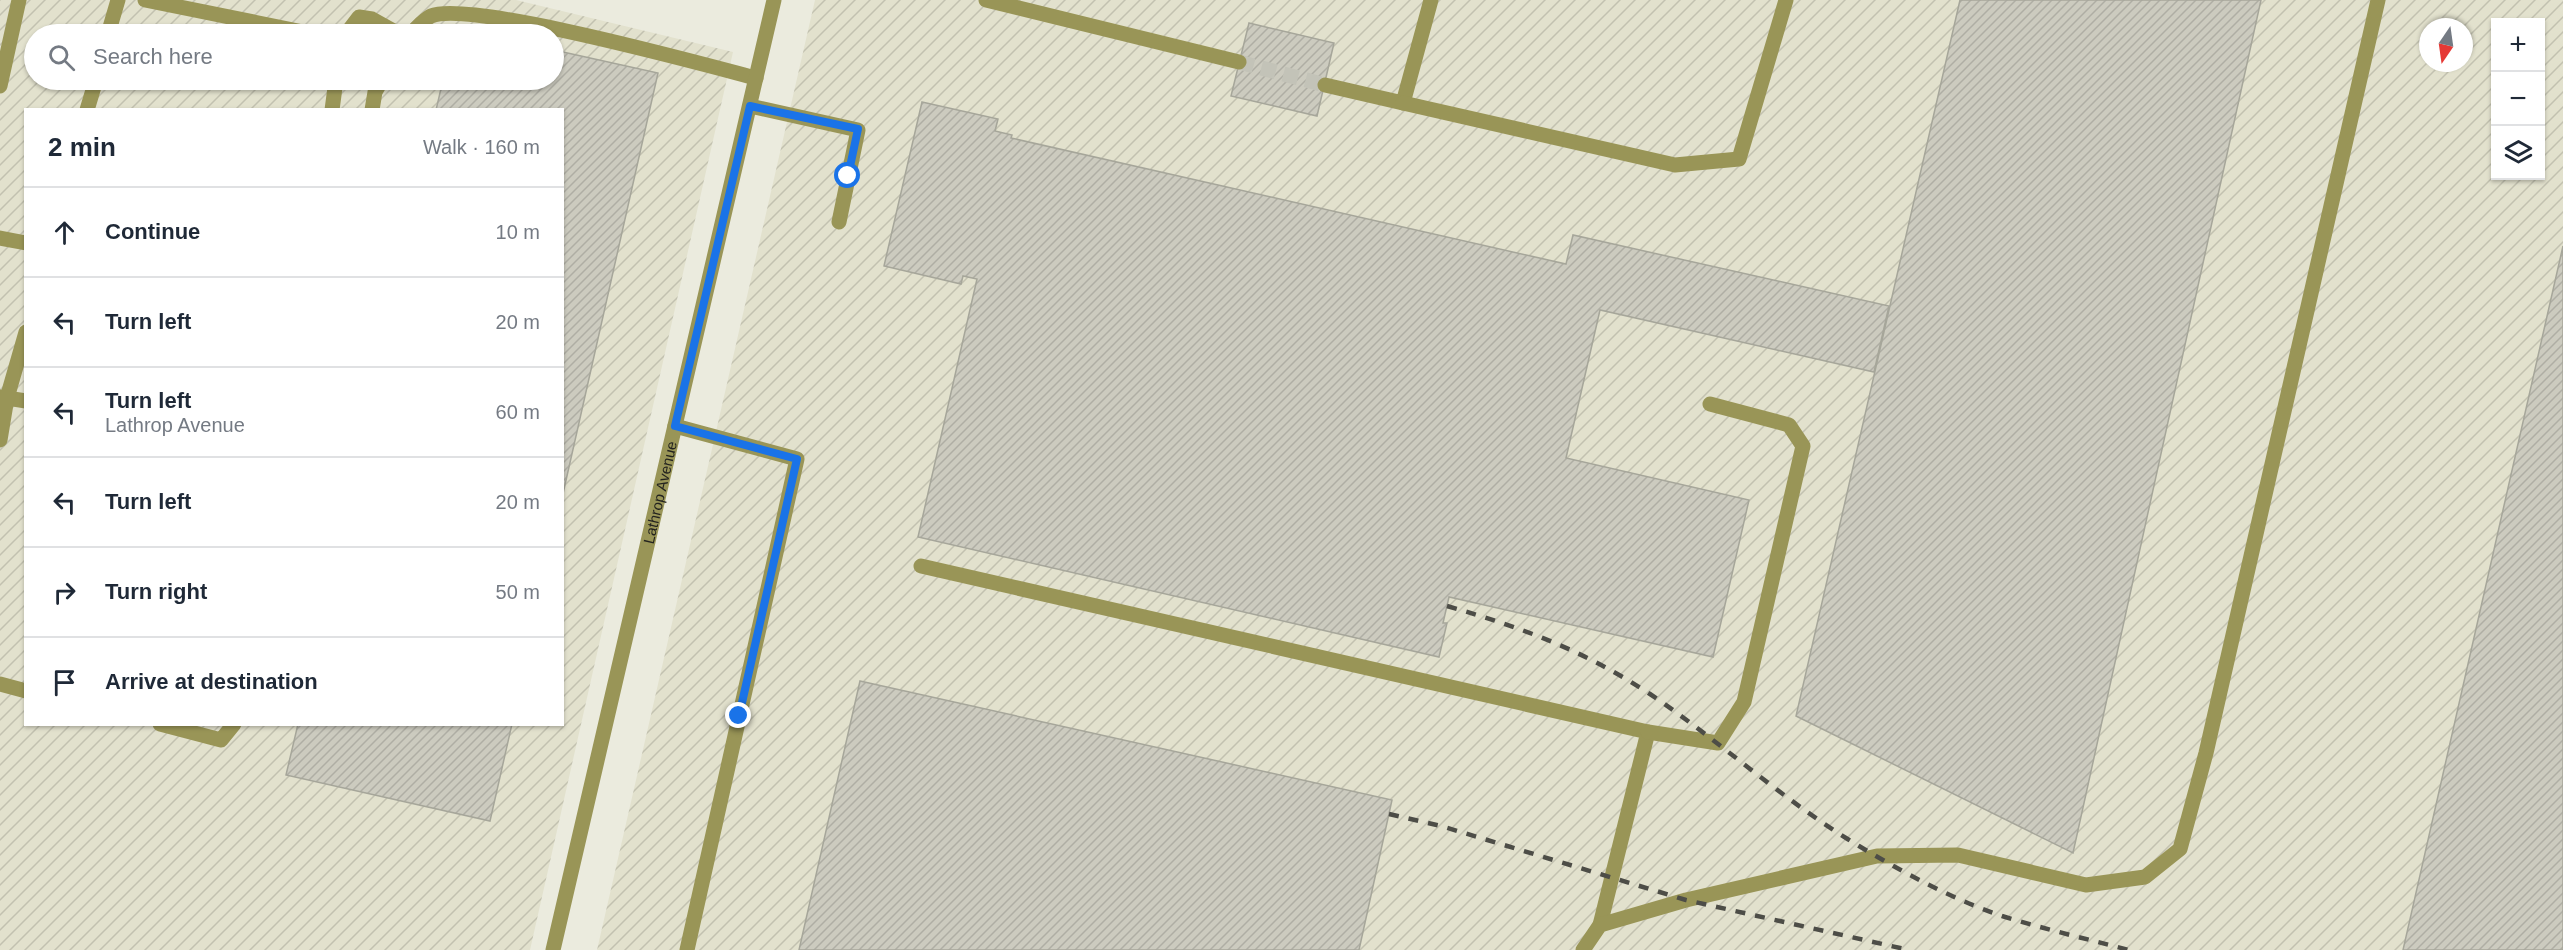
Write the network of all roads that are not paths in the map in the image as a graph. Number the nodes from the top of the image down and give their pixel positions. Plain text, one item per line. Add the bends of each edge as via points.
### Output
1 (19, 0) edge
2 (118, 0) edge
3 (145, 0) edge
4 (774, 0) edge
5 (986, 0) edge
6 (1431, 0) edge
7 (1786, 0) edge
8 (2378, 0) edge
9 (181, 4) edge
10 (111, 24) edge
11 (270, 24) edge
12 (354, 24) edge
13 (381, 24) edge
14 (422, 24) edge
15 (540, 24) edge
16 (564, 30) edge
17 (1239, 62) tunnel mouth
18 (756, 78) junction
19 (1324, 85) tunnel mouth
20 (0, 86) edge
21 (93, 90) edge
22 (335, 90) edge
23 (376, 90) edge
24 (1403, 103) junction
25 (750, 106) junction
26 (88, 108) edge
27 (332, 108) edge
28 (372, 108) edge
29 (839, 222) dead end
30 (0, 238) edge
31 (24, 243) edge
32 (24, 338) edge
33 (4, 397) edge
34 (24, 401) edge
35 (1710, 404) dead end
36 (675, 426) junction
37 (0, 440) edge
38 (921, 566) dead end
39 (0, 684) edge
40 (24, 690) edge
41 (168, 726) edge
42 (232, 726) edge
43 (1648, 732) junction
44 (1599, 924) junction
45 (553, 950) edge
46 (687, 950) edge
47 (1583, 950) edge

1 - 20 street
2 - 10 street
3 - 9 street
4 - 18 street, Lathrop Avenue
5 - 17 street
6 - 24 street
7 - 24 street via 1739,159 1675,165
8 - 44 street via 2206,753 2180,849 2145,877 2086,885 1958,855 1877,856
9 - 11 street
12 - 13 street via 359,17
14 - 15 street via 431,16 459,11
16 - 18 street
18 - 25 street, Lathrop Avenue
19 - 24 street
21 - 26 street
22 - 27 street
23 - 28 street
25 - 29 street via 858,129
25 - 36 street, Lathrop Avenue
30 - 31 street
32 - 33 street
33 - 34 street
33 - 37 street
35 - 43 street via 1789,425 1803,446 1744,702 1718,743
36 - 45 street, Lathrop Avenue
36 - 46 street via 797,459
38 - 43 street
39 - 40 street
41 - 42 street via 221,740
43 - 44 street
44 - 47 street

